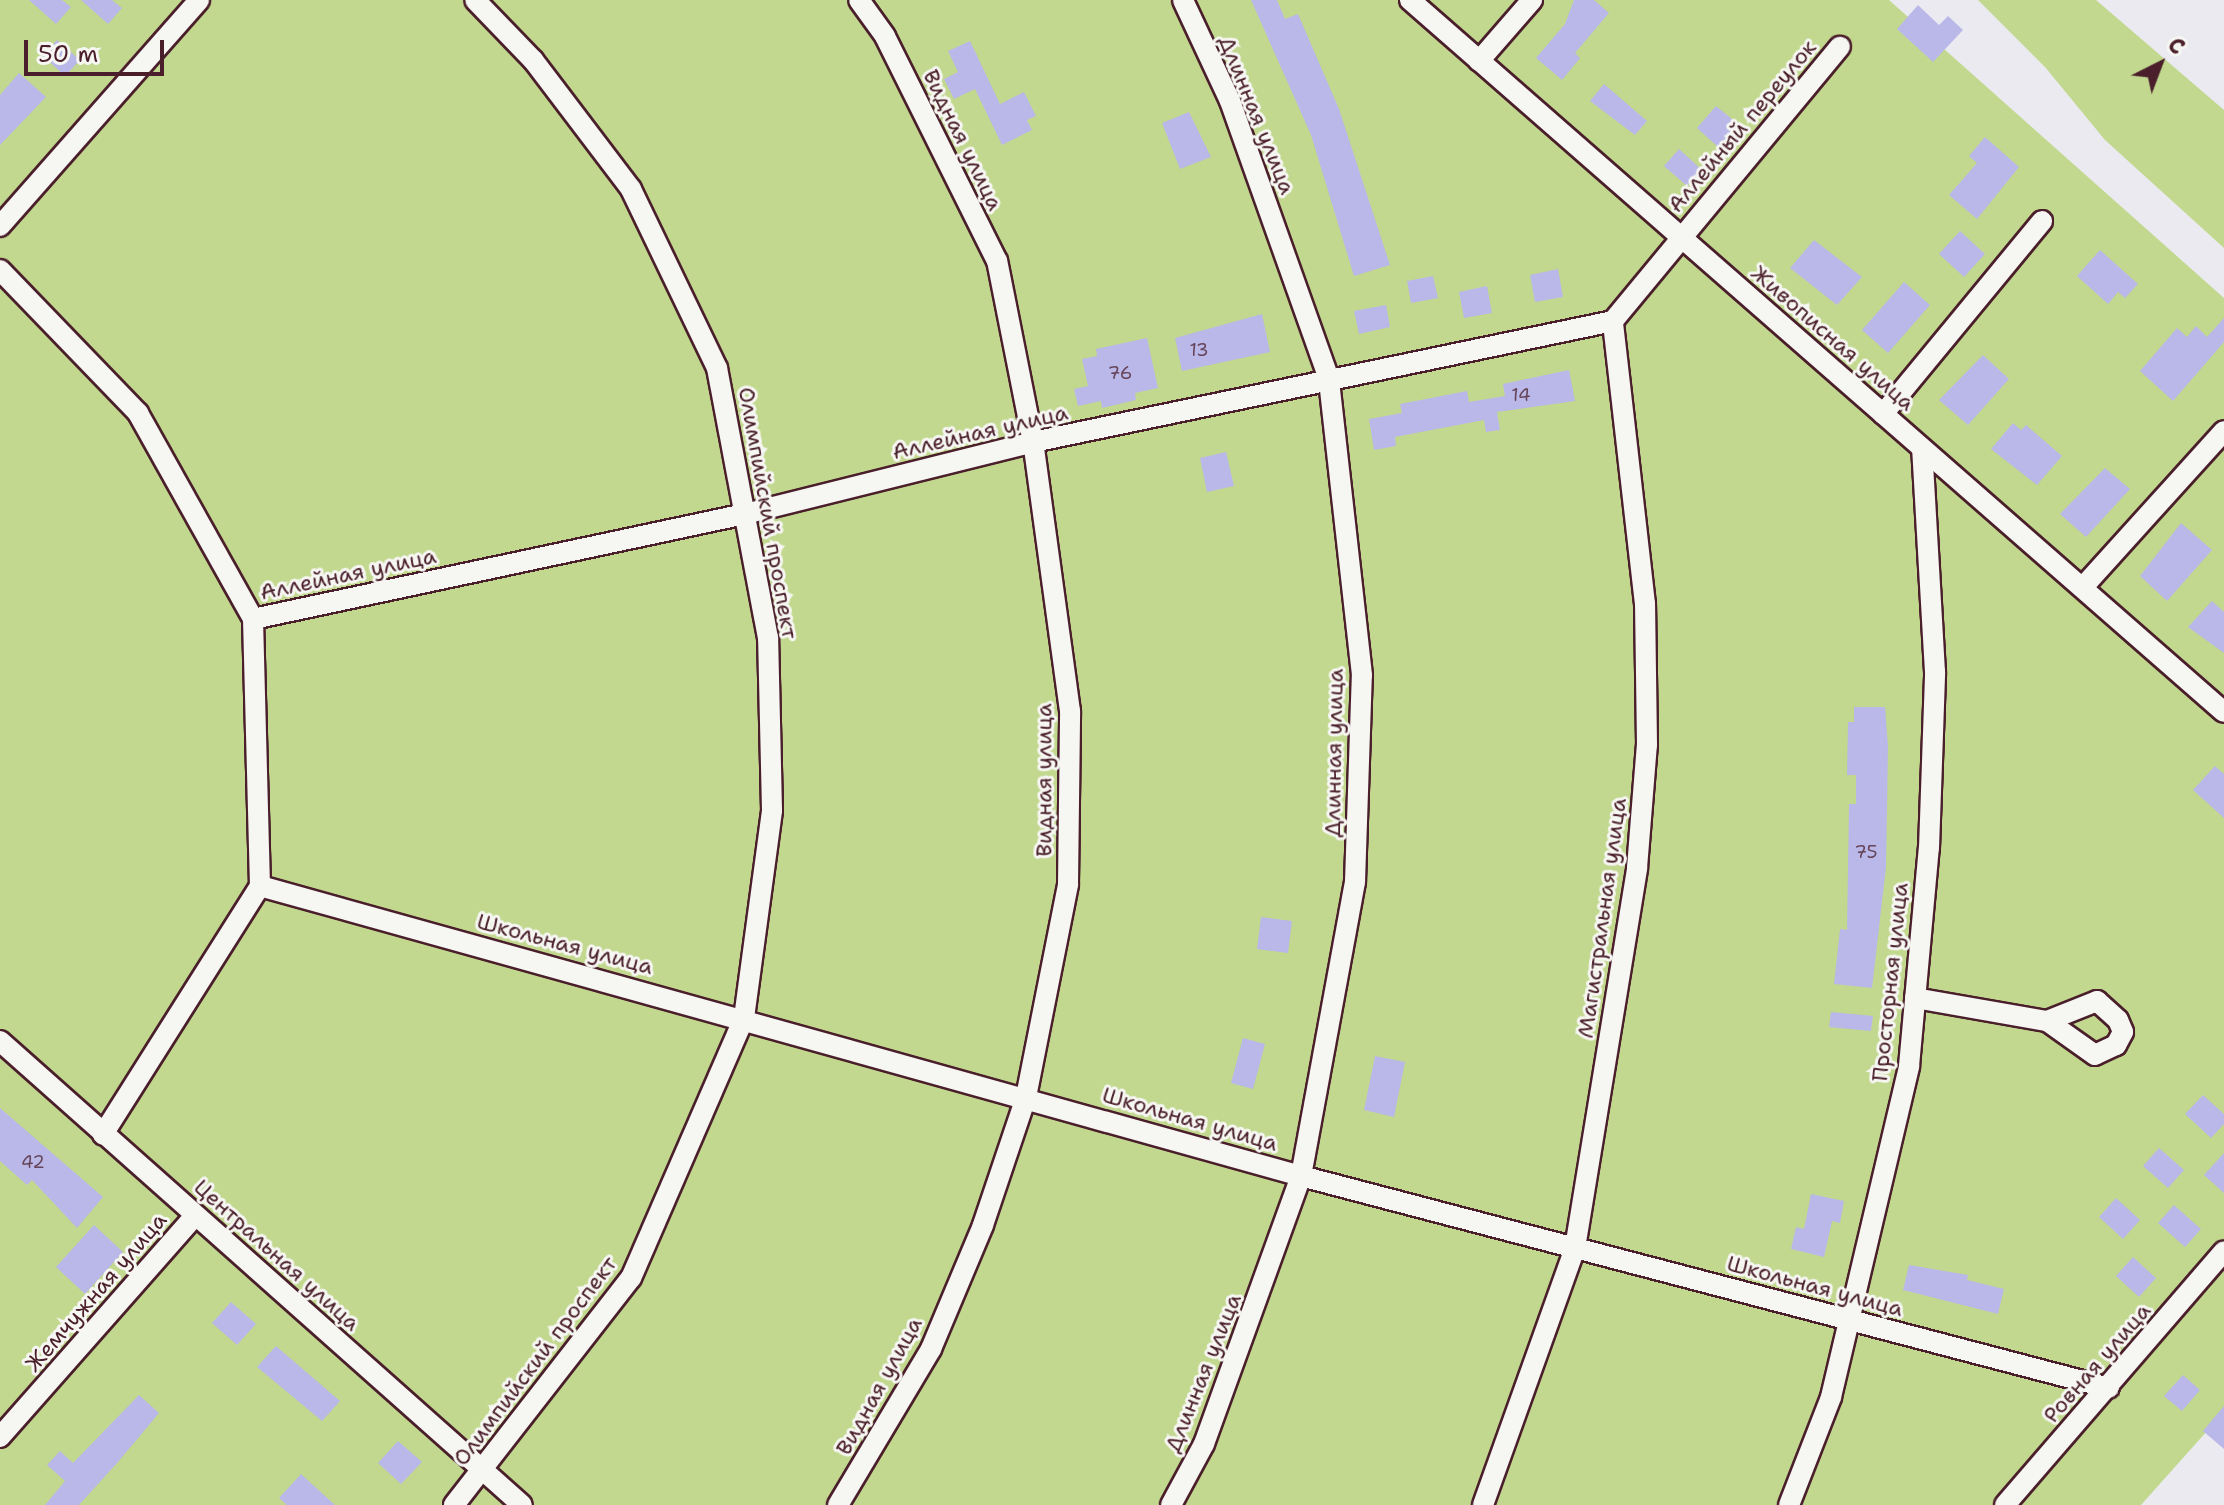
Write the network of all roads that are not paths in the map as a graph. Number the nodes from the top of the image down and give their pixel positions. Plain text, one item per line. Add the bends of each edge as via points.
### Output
1 (199, 0) edge
2 (475, 0) edge
3 (859, 0) edge
4 (1183, 0) edge
5 (1410, 0) edge
6 (1532, 0) edge
7 (1840, 47) dead end
8 (1479, 61) junction
9 (2042, 221) dead end
10 (0, 226) edge
11 (1681, 236) junction
12 (0, 270) edge
13 (1613, 321) junction
14 (1329, 379) junction
15 (1883, 414) junction
16 (2224, 431) edge
17 (1033, 442) junction
18 (1922, 449) junction
19 (745, 514) junction
20 (2083, 587) junction
21 (253, 619) junction
22 (2224, 712) edge
23 (260, 886) junction
24 (1915, 998) junction
25 (744, 1018) junction
26 (2047, 1021) dead end
27 (0, 1041) edge
28 (1026, 1097) junction
29 (103, 1134) junction
30 (1301, 1176) junction
31 (195, 1216) junction
32 (1575, 1248) junction
33 (2224, 1251) edge
34 (1851, 1320) junction
35 (2109, 1388) junction
36 (0, 1437) edge
37 (484, 1471) junction
38 (454, 1505) edge
39 (522, 1505) edge
40 (838, 1505) edge
41 (1171, 1505) edge
42 (1483, 1505) edge
43 (1789, 1505) edge
44 (2005, 1505) edge

1 - 10 street
2 - 19 street, Олимпийский проспект via 533,60 631,189 717,368
3 - 17 street, Видная улица via 885,36 997,261
4 - 14 street, Длинная улица via 1230,101
5 - 8 street, Живописная улица
6 - 8 street
7 - 11 street, Аллейный переулок
8 - 11 street, Живописная улица
9 - 15 street
11 - 13 street
11 - 15 street, Живописная улица
12 - 21 street via 138,413
13 - 14 street, Аллейная улица
13 - 32 street, Магистральная улица via 1645,604 1647,745 1637,868
14 - 17 street, Аллейная улица
14 - 30 street, Длинная улица via 1362,675 1355,882
15 - 18 street, Живописная улица
16 - 20 street
17 - 19 street, Аллейная улица
17 - 28 street, Видная улица via 1070,711 1068,884
18 - 20 street, Живописная улица
18 - 24 street, Просторная улица via 1935,672 1929,848
19 - 21 street, Аллейная улица
19 - 25 street, Олимпийский проспект via 768,638 772,810
20 - 22 street, Живописная улица
21 - 23 street
23 - 25 street, Школьная улица
23 - 29 street
24 - 26 street
24 - 34 street, Просторная улица via 1909,1066
25 - 28 street, Школьная улица
25 - 37 street, Олимпийский проспект via 631,1278
27 - 29 street, Центральная улица
28 - 30 street, Школьная улица
28 - 40 street, Видная улица via 983,1225 931,1349
29 - 31 street, Центральная улица
30 - 32 street, Школьная улица
30 - 41 street, Длинная улица via 1204,1444
31 - 36 street, Жемчужная улица
31 - 37 street, Центральная улица
32 - 34 street, Школьная улица
32 - 42 street, Магистральная улица
33 - 35 street, Ровная улица
34 - 35 street, Школьная улица
34 - 43 street, Просторная улица via 1831,1397
35 - 44 street, Ровная улица
37 - 38 street, Олимпийский проспект
37 - 39 street, Центральная улица

